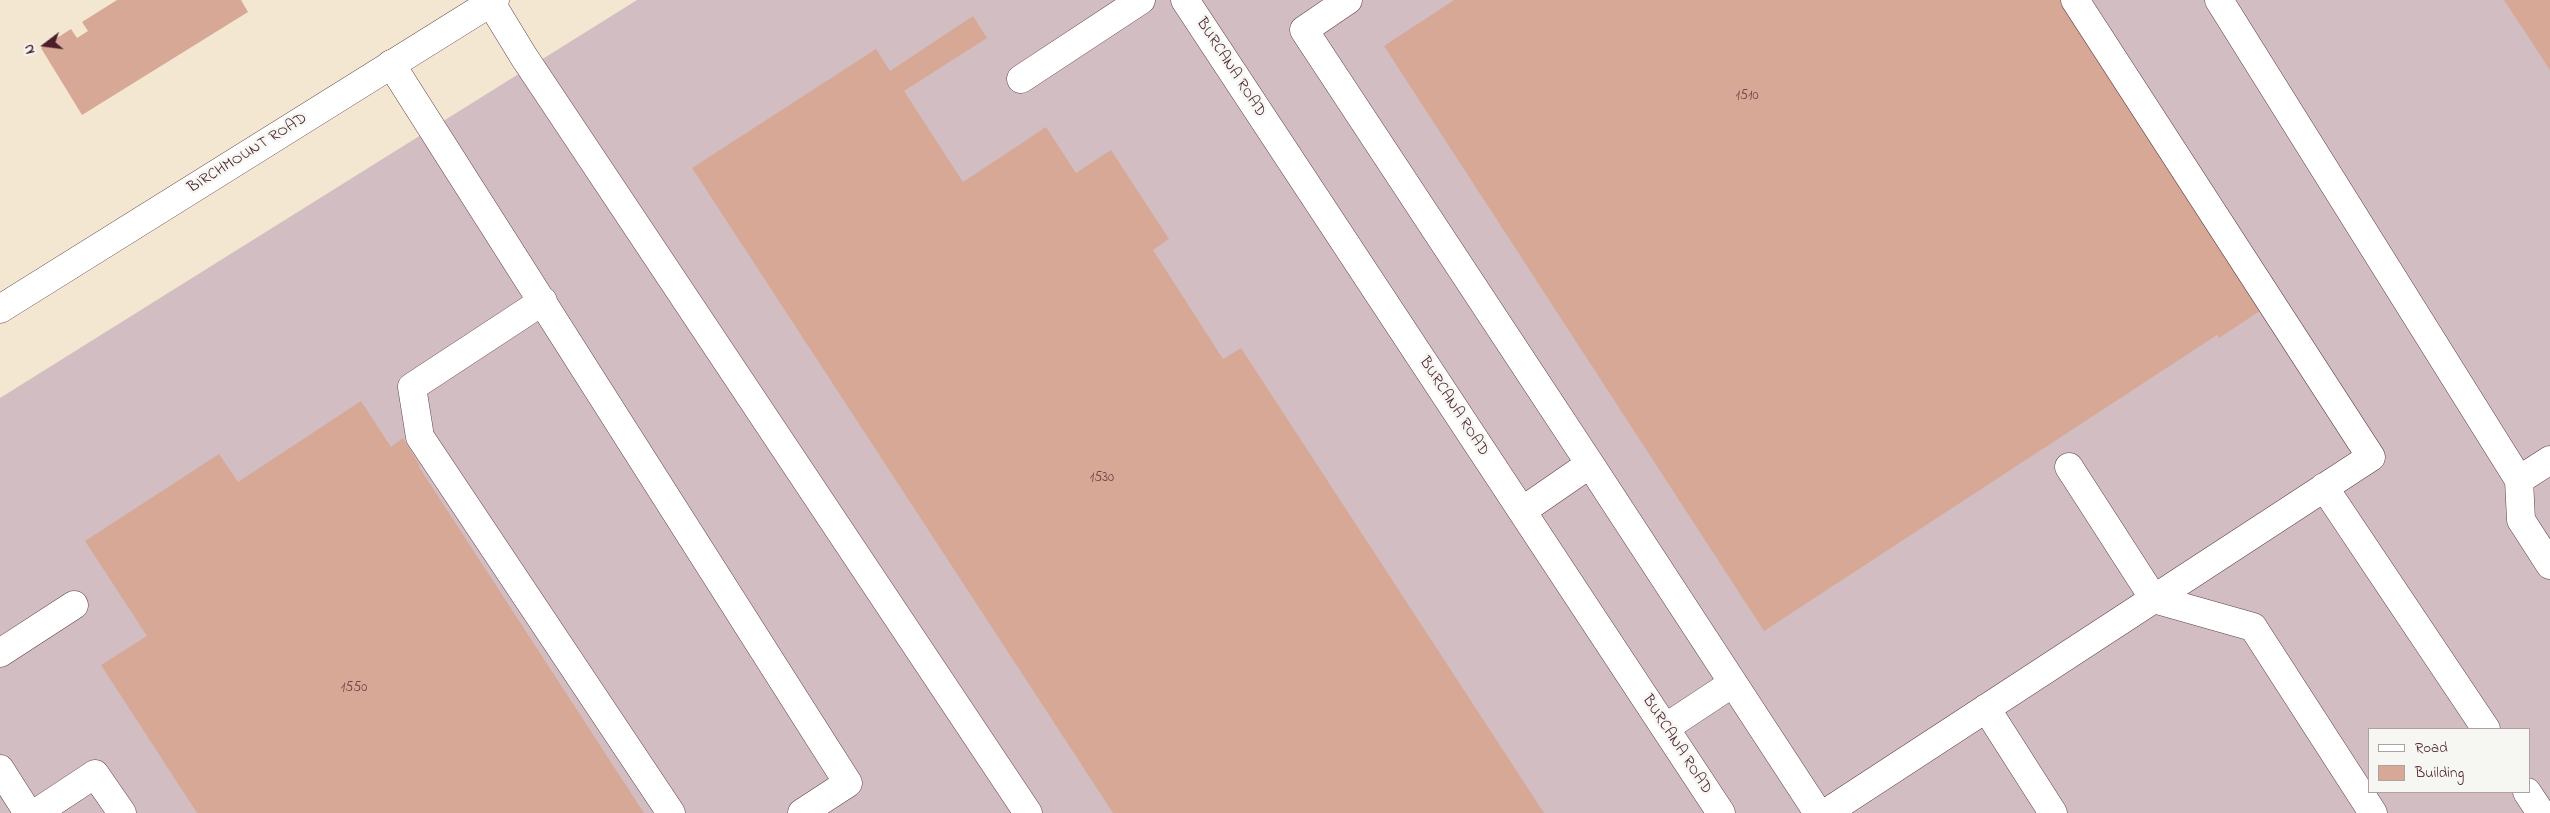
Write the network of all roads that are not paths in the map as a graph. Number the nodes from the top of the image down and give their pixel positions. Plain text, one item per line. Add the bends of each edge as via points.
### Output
1 (1141, 0) edge
2 (1185, 0) edge
3 (1348, 0) edge
4 (2075, 0) edge
5 (2219, 0) edge
6 (493, 1) edge
7 (391, 64) junction
8 (1021, 79) dead end
9 (542, 301) junction
10 (0, 308) edge
11 (2550, 460) edge
12 (1590, 464) junction
13 (2069, 467) dead end
14 (2519, 480) junction
15 (2324, 487) junction
16 (1522, 511) junction
17 (2550, 565) edge
18 (2154, 599) junction
19 (74, 605) dead end
20 (0, 653) edge
21 (1733, 683) junction
22 (1986, 708) junction
23 (1665, 728) junction
24 (2485, 728) edge
25 (0, 770) edge
26 (2528, 793) edge
27 (28, 813) edge
28 (36, 813) edge
29 (122, 813) edge
30 (670, 813) edge
31 (802, 813) edge
32 (1028, 813) edge
33 (1721, 813) edge
34 (1818, 813) edge
35 (1826, 813) edge
36 (2053, 813) edge
37 (2373, 813) edge
38 (2542, 813) edge

1 - 8 street
2 - 16 street, BURCANA ROAD
3 - 12 street via 1304,30
4 - 15 street via 2371,457
5 - 14 street
6 - 7 street, BIRCHMOUNT ROAD
6 - 32 street via 530,65
7 - 9 street
7 - 10 street, BIRCHMOUNT ROAD
9 - 30 street via 412,387 420,438
9 - 31 street via 848,783
11 - 14 street
12 - 16 street
12 - 21 street
13 - 18 street
14 - 17 street via 2521,520
15 - 18 street
15 - 24 street
16 - 23 street, BURCANA ROAD
18 - 22 street
18 - 37 street via 2253,627
19 - 20 street
21 - 23 street
21 - 34 street
22 - 35 street
22 - 36 street
23 - 33 street, BURCANA ROAD
25 - 27 street
26 - 38 street
28 - 29 street via 95,774

